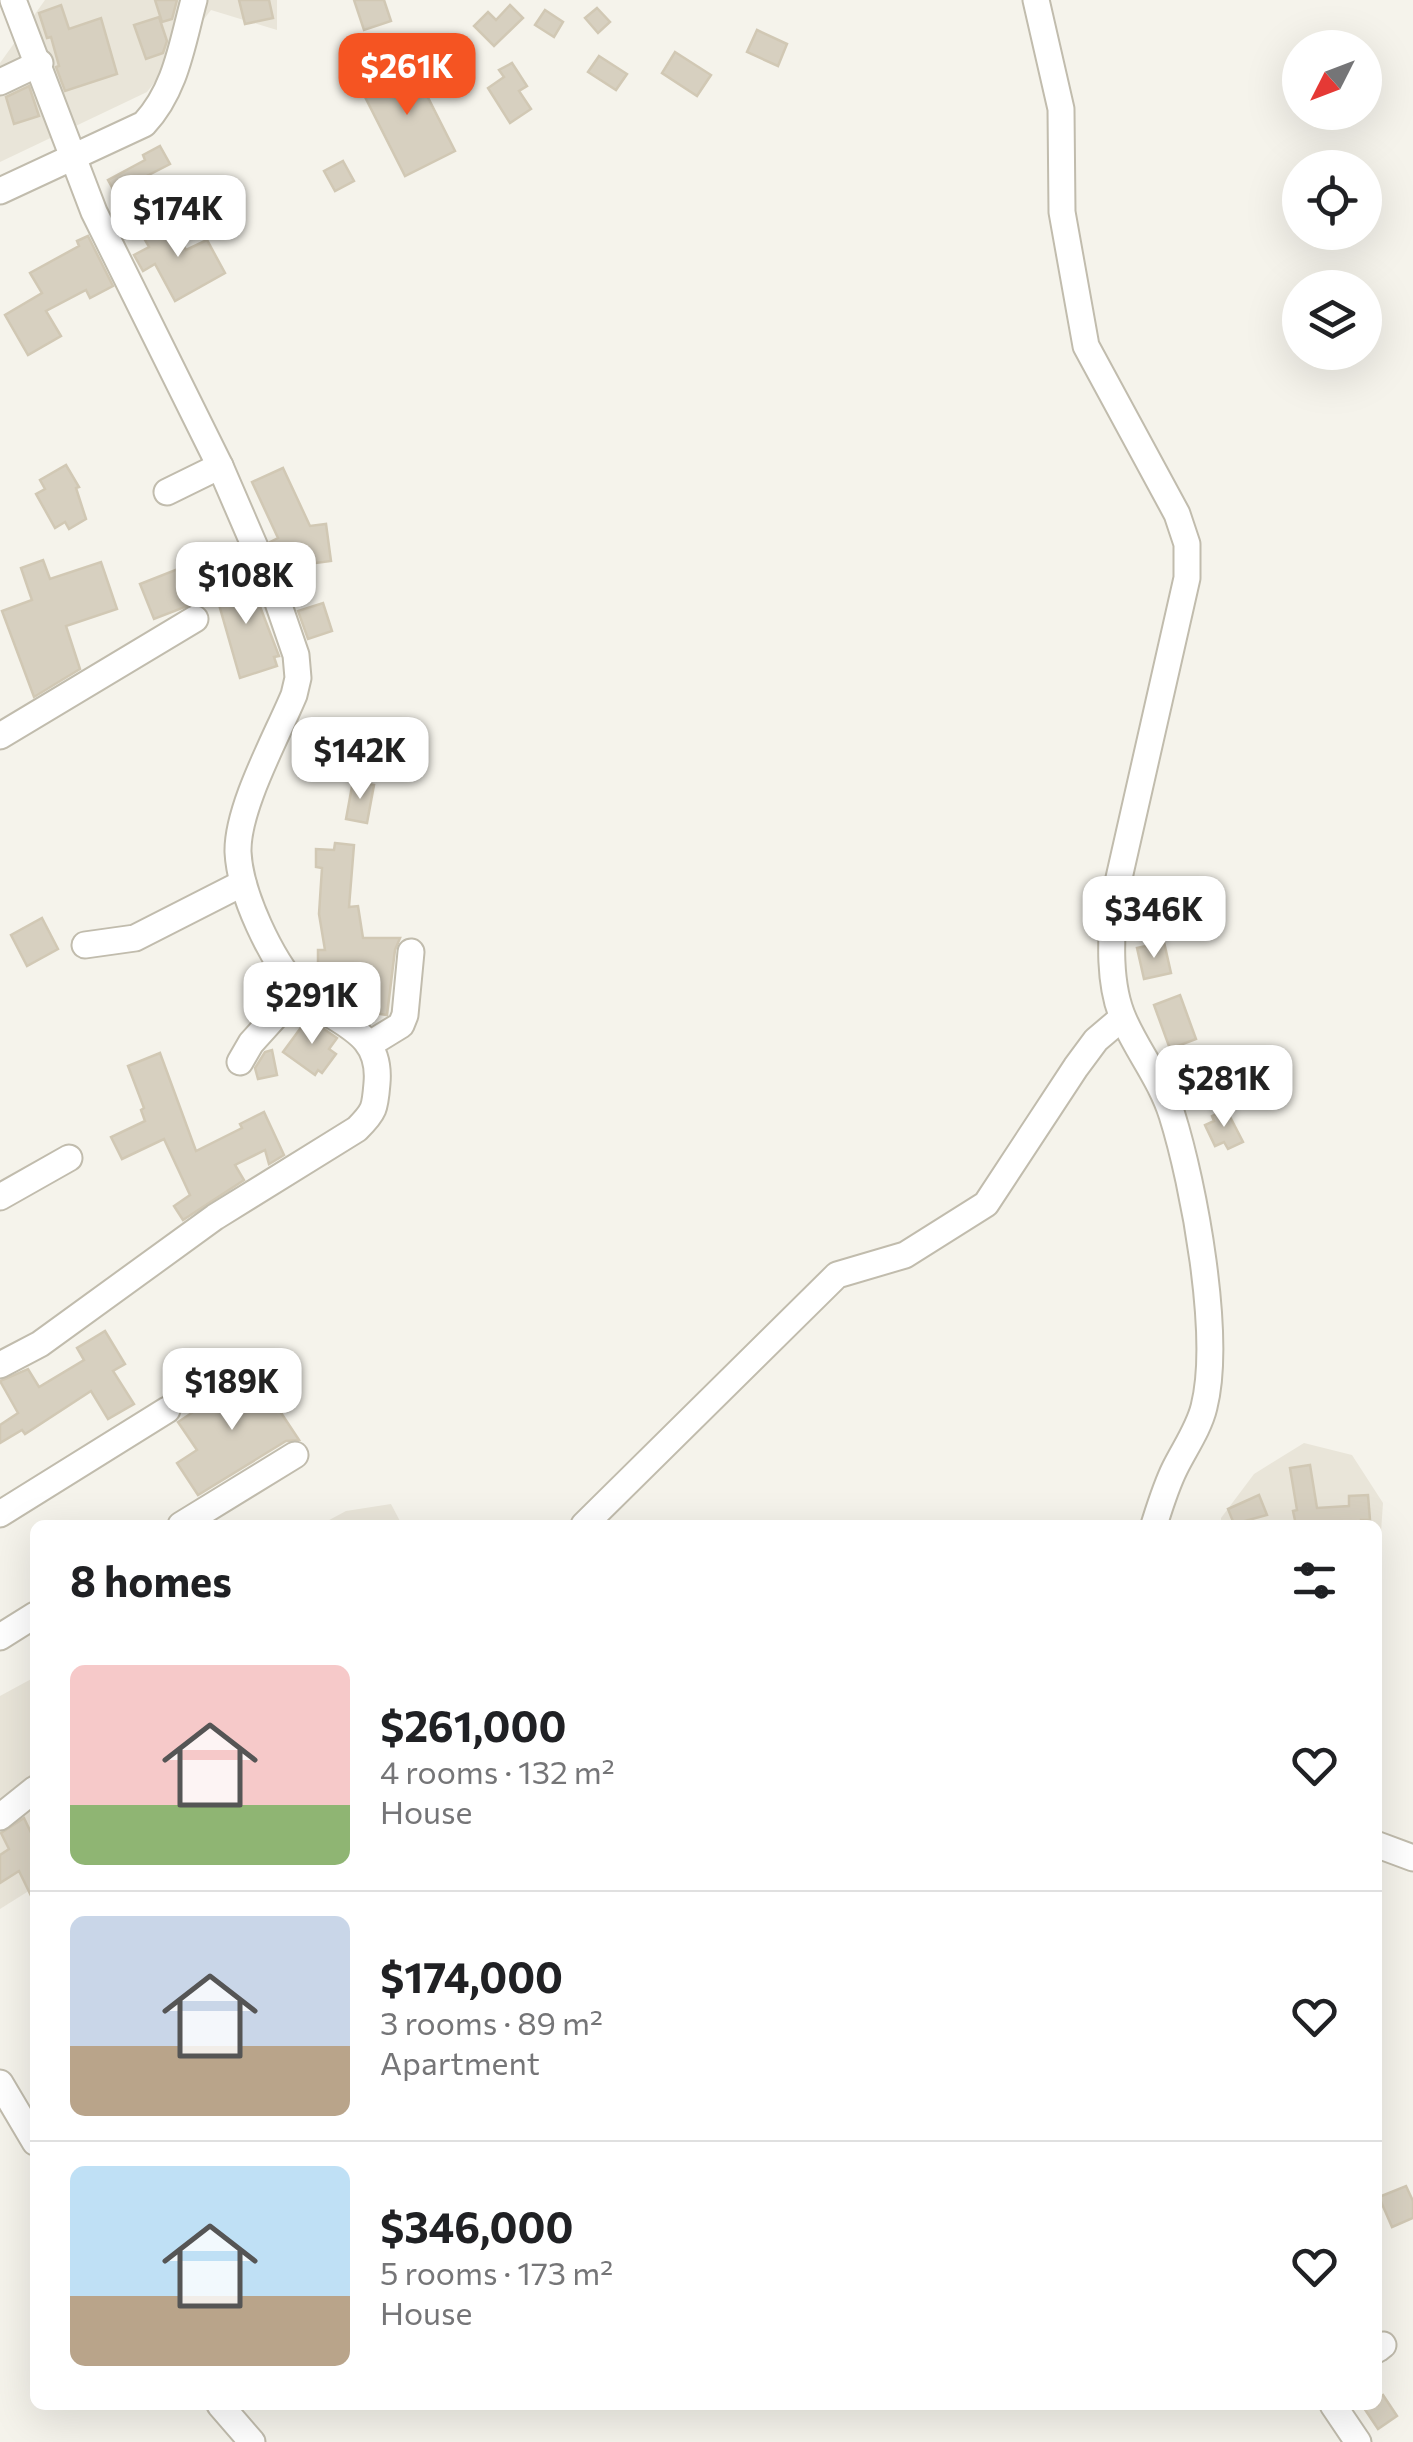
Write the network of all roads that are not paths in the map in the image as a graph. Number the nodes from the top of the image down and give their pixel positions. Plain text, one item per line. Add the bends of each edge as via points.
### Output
1 (12, 0) edge
2 (194, 0) edge
3 (1036, 0) edge
4 (40, 63) junction
5 (0, 82) edge
6 (71, 158) junction
7 (0, 191) edge
8 (220, 466) junction
9 (166, 492) dead end
10 (195, 620) dead end
11 (0, 736) edge
12 (243, 884) junction
13 (86, 945) dead end
14 (410, 952) dead end
15 (298, 990) junction
16 (1122, 1018) junction
17 (370, 1044) junction
18 (240, 1062) dead end
19 (69, 1158) dead end
20 (0, 1197) edge
21 (0, 1365) edge
22 (167, 1410) dead end
23 (295, 1455) dead end
24 (0, 1514) edge
25 (189, 1520) edge
26 (589, 1520) edge
27 (1156, 1520) edge
28 (30, 1619) edge
29 (0, 1637) edge
30 (30, 1793) edge
31 (0, 1817) edge
32 (1382, 1847) edge
33 (1413, 1858) edge
34 (0, 2082) edge
35 (30, 2133) edge
36 (224, 2410) edge
37 (1336, 2410) edge
38 (252, 2442) edge
39 (1358, 2442) edge

1 - 4 street
2 - 6 street via 158,110 144,124
3 - 16 street via 1061,110 1062,212 1086,346 1187,544 1186,578 1114,900 1111,940
4 - 5 street
4 - 6 street
6 - 7 street
6 - 8 street
8 - 9 street
8 - 12 street via 274,591 298,678 241,822
10 - 11 street
12 - 13 street via 135,938
12 - 15 street via 274,957
14 - 17 street via 401,1026
15 - 17 street
15 - 18 street
16 - 26 street via 1076,1066 986,1204 905,1255 837,1275
16 - 27 street via 1171,1112 1205,1285 1210,1380 1203,1412
17 - 21 street via 378,1074 375,1112 357,1130 215,1216 40,1344
19 - 20 street
22 - 24 street
23 - 25 street
28 - 29 street
30 - 31 street
32 - 33 street
34 - 35 street
36 - 38 street
37 - 39 street

